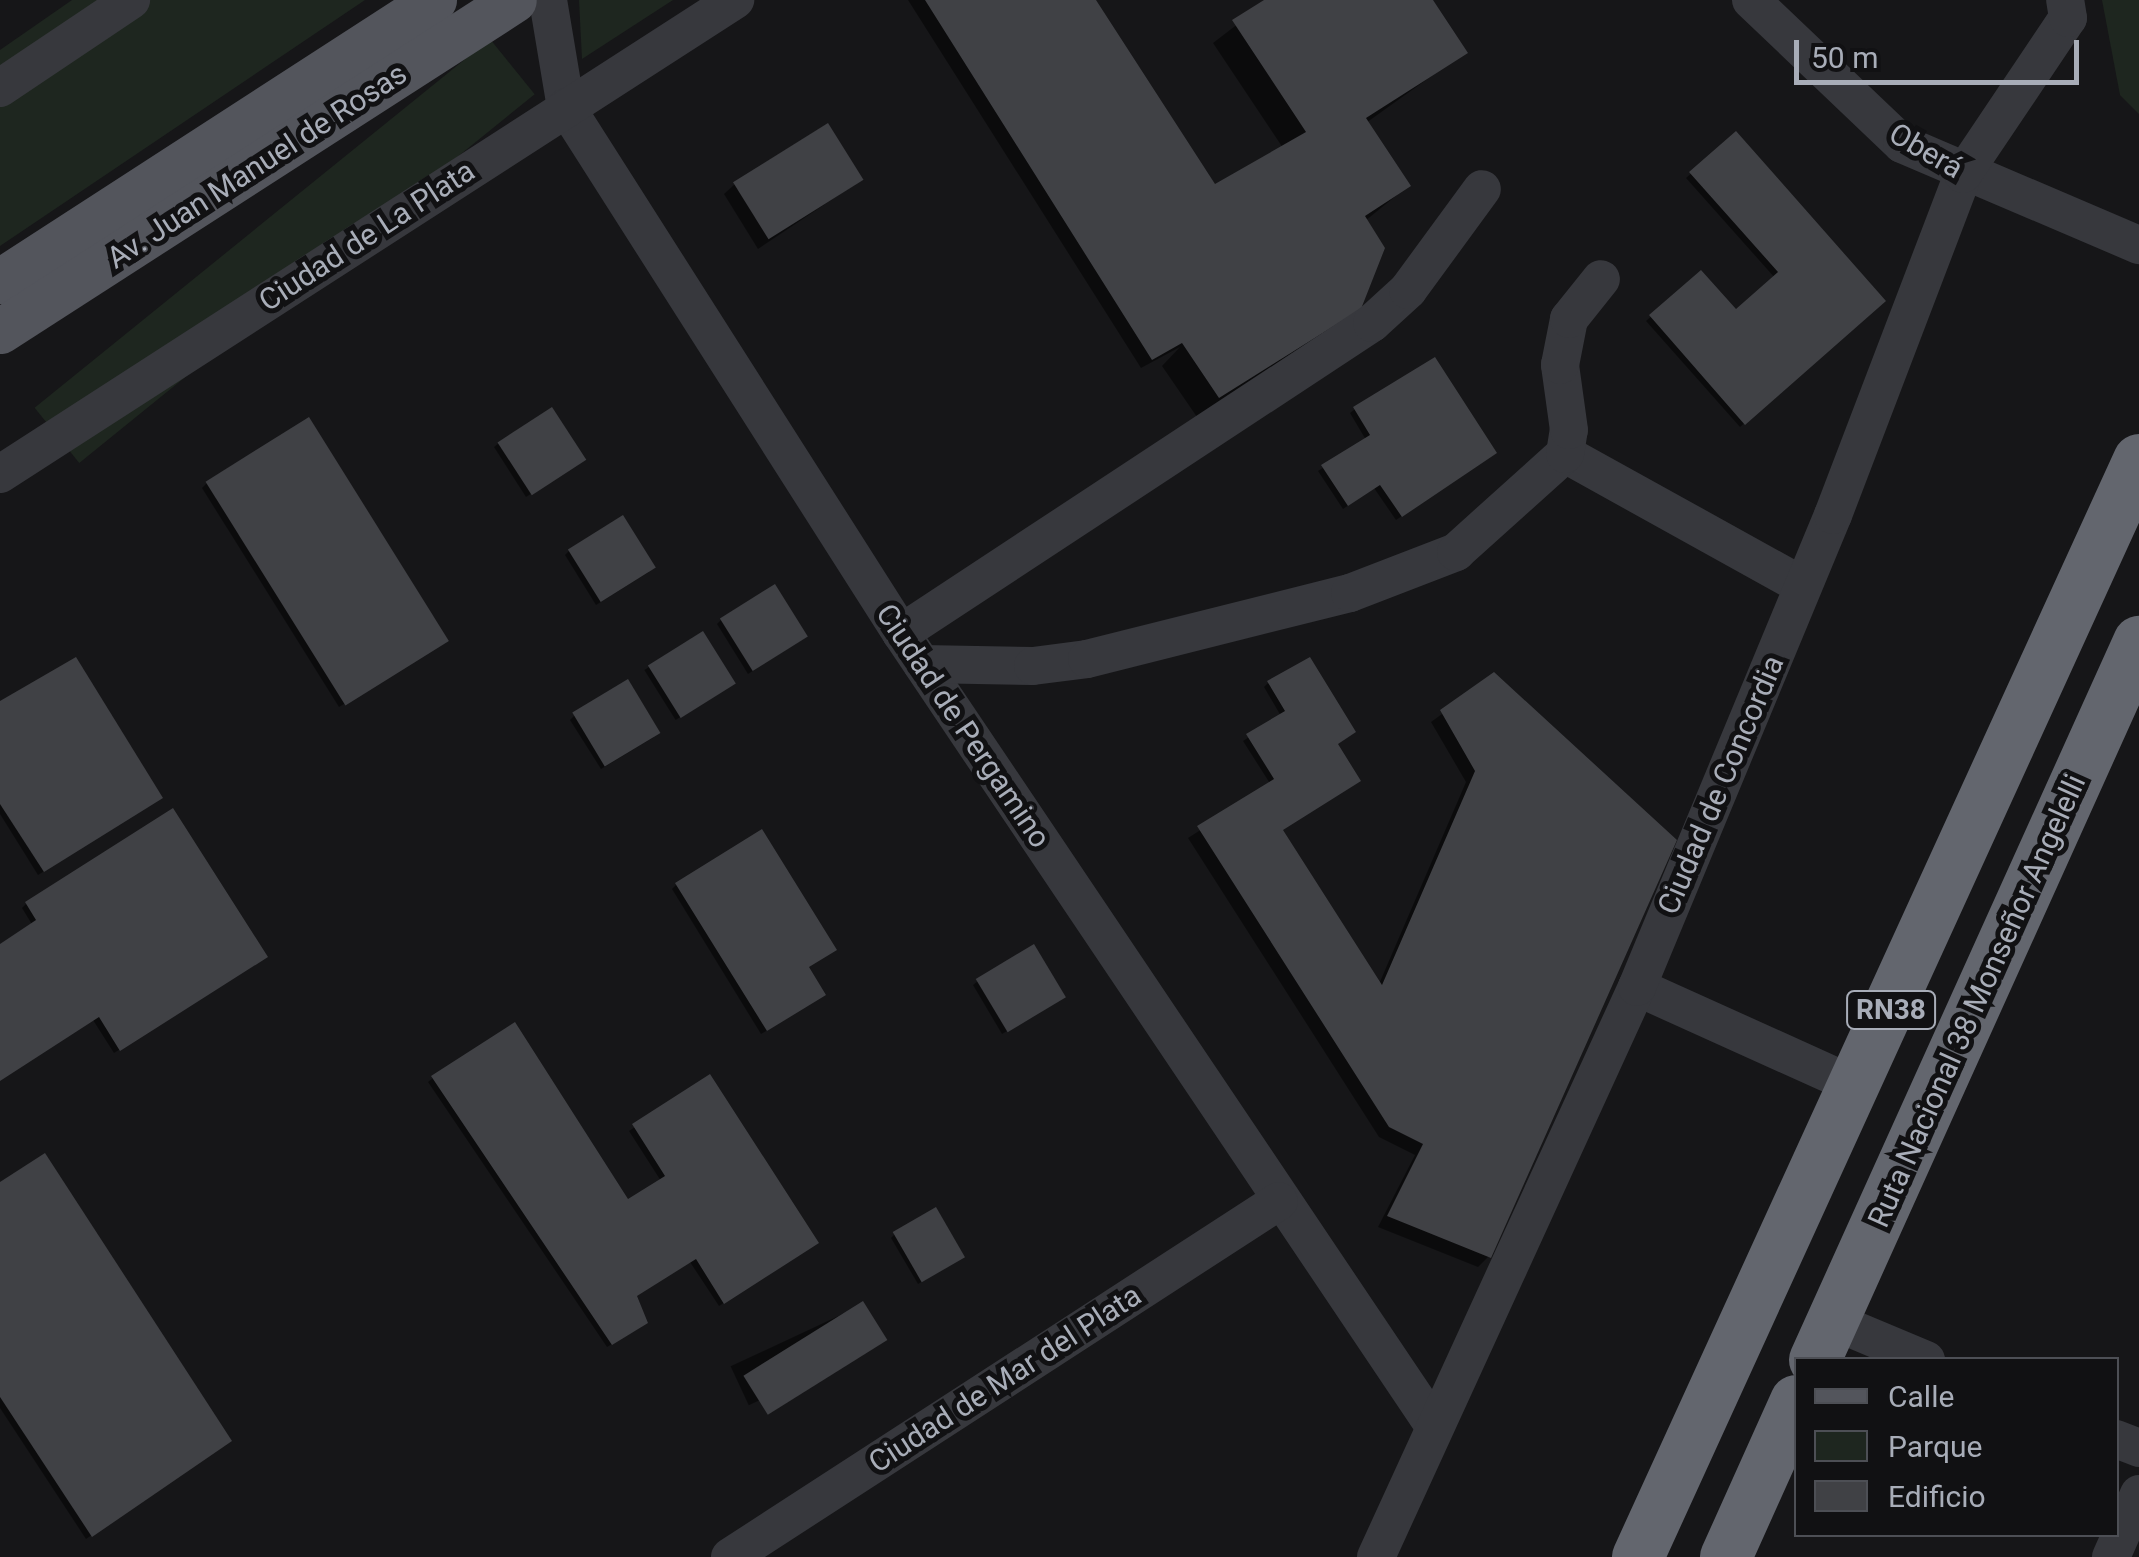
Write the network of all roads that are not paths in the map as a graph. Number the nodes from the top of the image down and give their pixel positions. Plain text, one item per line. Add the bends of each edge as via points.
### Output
1 (131, 0) edge
2 (434, 0) edge
3 (514, 0) edge
4 (548, 0) edge
5 (735, 0) edge
6 (1751, 0) edge
7 (2066, 9) edge
8 (0, 88) edge
9 (566, 107) junction
10 (1963, 174) junction
11 (1482, 189) dead end
12 (2139, 245) edge
13 (1600, 279) dead end
14 (0, 281) edge
15 (0, 331) edge
16 (1565, 454) junction
17 (2139, 460) edge
18 (0, 474) edge
19 (1803, 586) junction
20 (2139, 642) edge
21 (911, 649) junction
22 (1637, 987) junction
23 (1856, 1086) junction
24 (1279, 1201) junction
25 (1824, 1340) edge
26 (1911, 1357) edge
27 (1794, 1404) edge
28 (1434, 1426) junction
29 (2139, 1494) edge
30 (730, 1557) edge
31 (1376, 1557) edge
32 (1638, 1557) edge
33 (1726, 1557) edge
34 (2110, 1557) edge

1 - 8 street
2 - 14 main road, Av. Juan Manuel de Rosas
3 - 15 main road, Av. Juan Manuel de Rosas
4 - 9 street, Ciudad de Pergamino
5 - 9 street, Ciudad de La Plata
6 - 10 street, Oberá via 1902,144
7 - 10 street, Ciudad de Concordia
9 - 18 street, Ciudad de La Plata
9 - 21 street, Ciudad de Pergamino
10 - 12 street, Oberá
10 - 19 street, Ciudad de Concordia
11 - 21 street via 1408,290 1372,323
13 - 16 street via 1569,319 1560,365 1569,430
16 - 19 street
16 - 21 street via 1456,552 1350,593 1088,659 1034,666
17 - 23 highway, RN38
19 - 22 street, Ciudad de Concordia
20 - 25 highway, Ruta Nacional 38 Monseñor Angelelli / RN38
21 - 24 street, Ciudad de Pergamino
22 - 23 street
22 - 28 street, Ciudad de Concordia
23 - 32 highway, RN38
24 - 28 street, Ciudad de Pergamino
24 - 30 street, Ciudad de Mar del Plata
25 - 26 street
27 - 33 highway
28 - 31 street, Ciudad de Concordia
29 - 34 street

